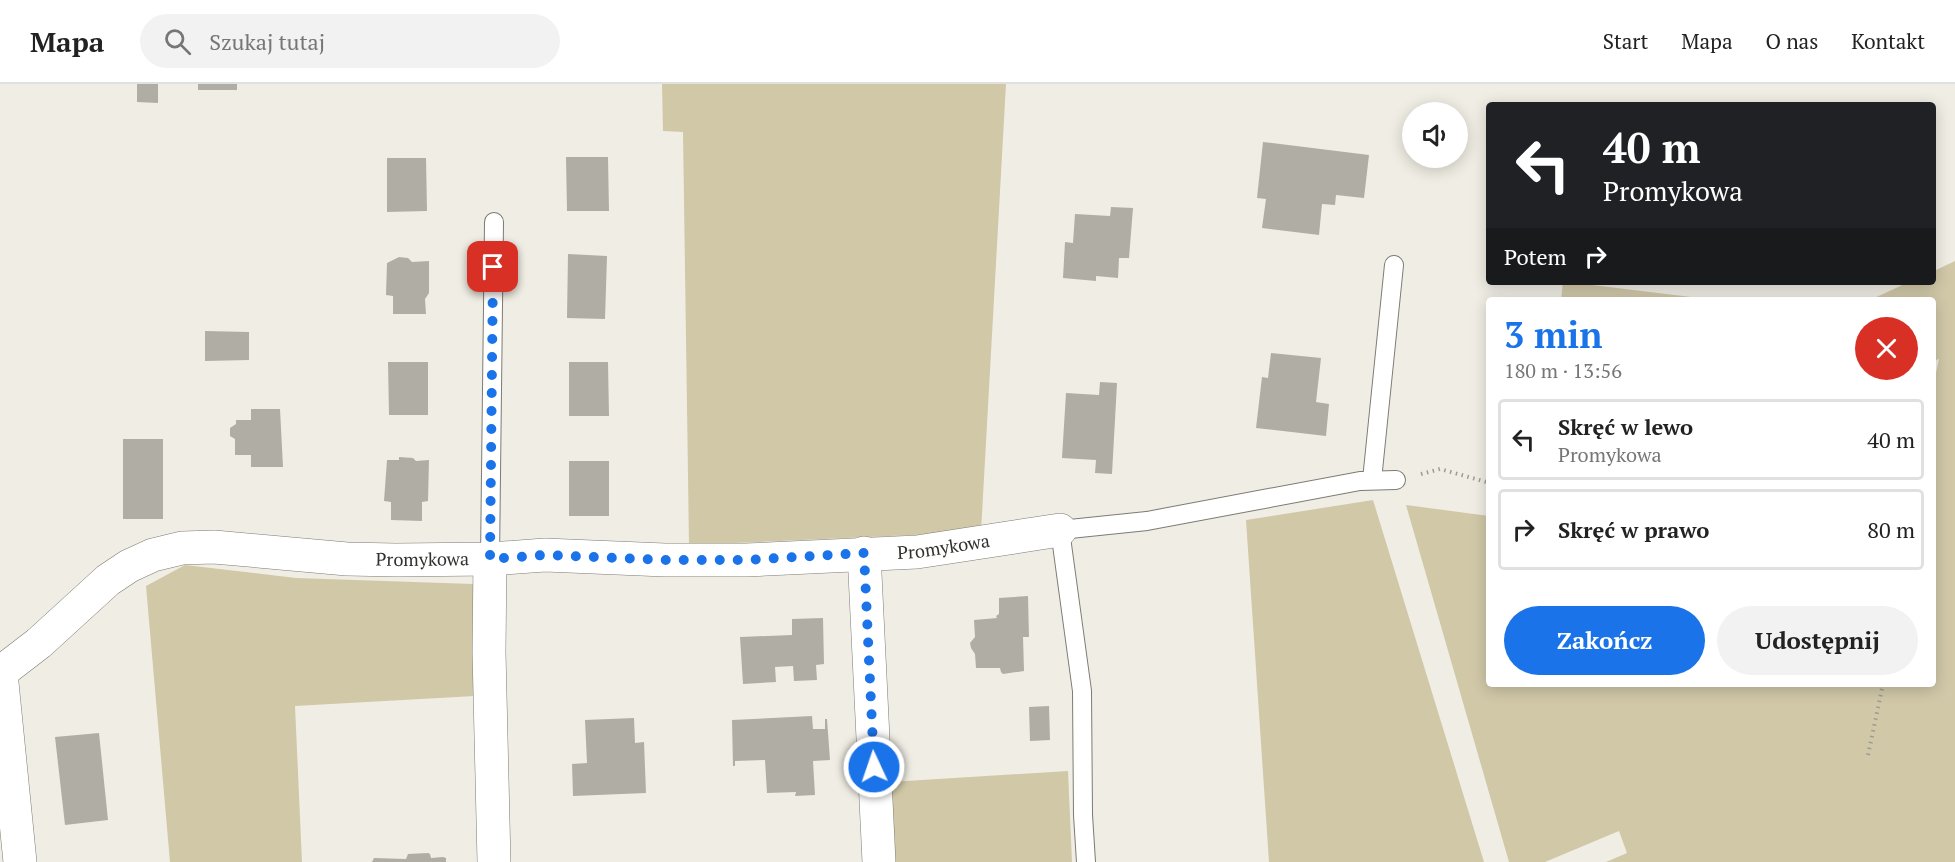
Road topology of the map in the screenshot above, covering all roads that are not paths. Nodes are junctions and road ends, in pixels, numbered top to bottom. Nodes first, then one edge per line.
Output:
1 (494, 222) dead end
2 (1394, 265) dead end
3 (1372, 480) junction
4 (1396, 480) road end
5 (1060, 530) junction
6 (864, 553) junction
7 (490, 559) junction
8 (0, 673) edge
9 (20, 862) edge
10 (494, 862) edge
11 (879, 862) edge
12 (1086, 862) edge

1 - 7 lane
2 - 3 lane
3 - 4 lane, Promykowa
3 - 5 lane, Promykowa
5 - 6 street, Promykowa
5 - 12 lane
6 - 7 street, Promykowa
6 - 11 street
7 - 8 street, Promykowa
7 - 10 street
8 - 9 street

